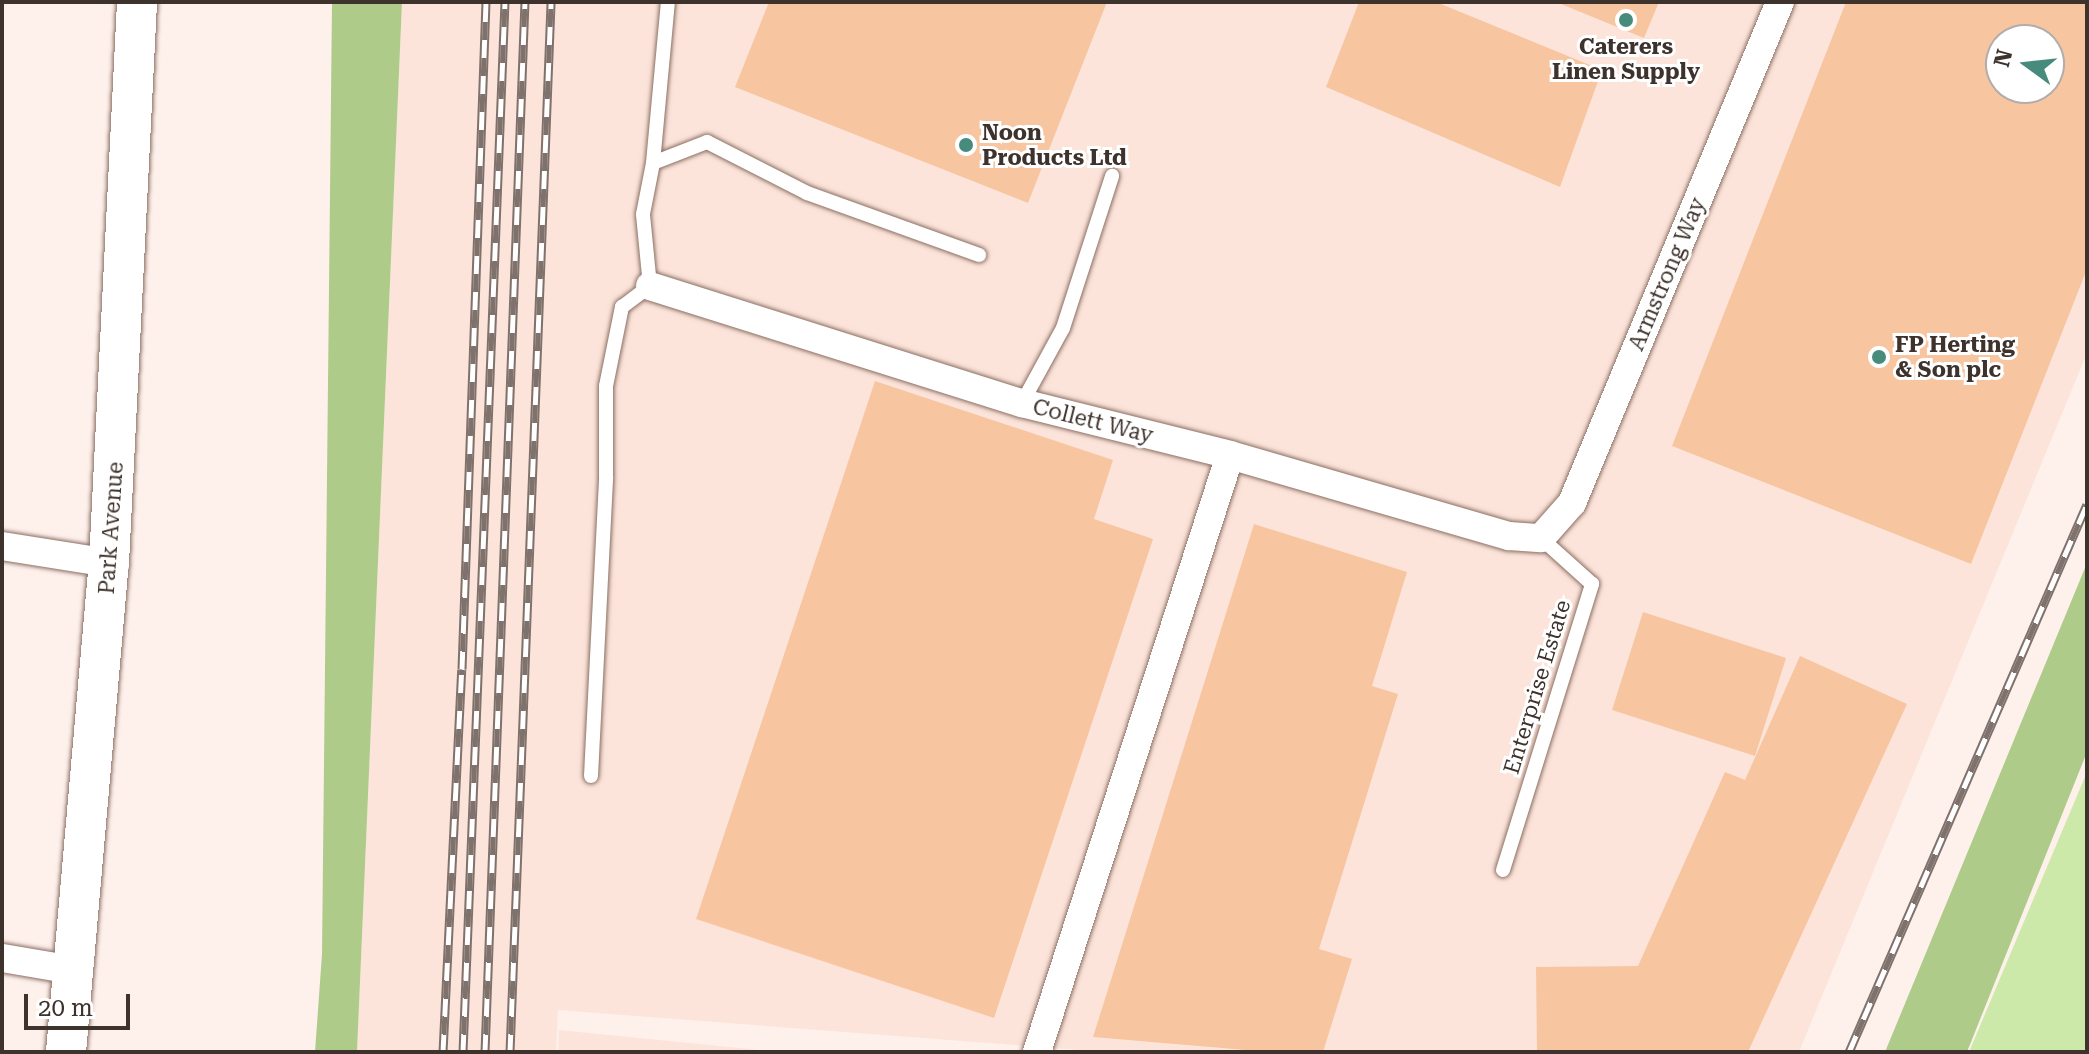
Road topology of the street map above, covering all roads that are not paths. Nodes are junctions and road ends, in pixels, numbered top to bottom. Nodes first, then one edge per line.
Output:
1 (137, 2) edge
2 (668, 2) edge
3 (1780, 2) edge
4 (653, 163) junction
5 (1112, 176) dead end
6 (979, 255) dead end
7 (650, 286) junction
8 (1022, 403) junction
9 (1230, 455) junction
10 (1541, 538) junction
11 (2, 546) edge
12 (109, 563) junction
13 (591, 776) dead end
14 (1503, 870) dead end
15 (2, 958) edge
16 (73, 970) junction
17 (66, 1052) edge
18 (1037, 1052) edge

1 - 12 street, Park Avenue
2 - 4 lane
3 - 10 street, Armstrong Way
4 - 6 lane
4 - 7 lane
5 - 8 lane
7 - 8 street, Collett Way
7 - 13 lane
8 - 9 street, Collett Way
9 - 10 street, Collett Way
9 - 18 street
10 - 14 lane, Enterprise Estate
11 - 12 street
12 - 16 street, Park Avenue
15 - 16 street
16 - 17 street, Park Avenue

